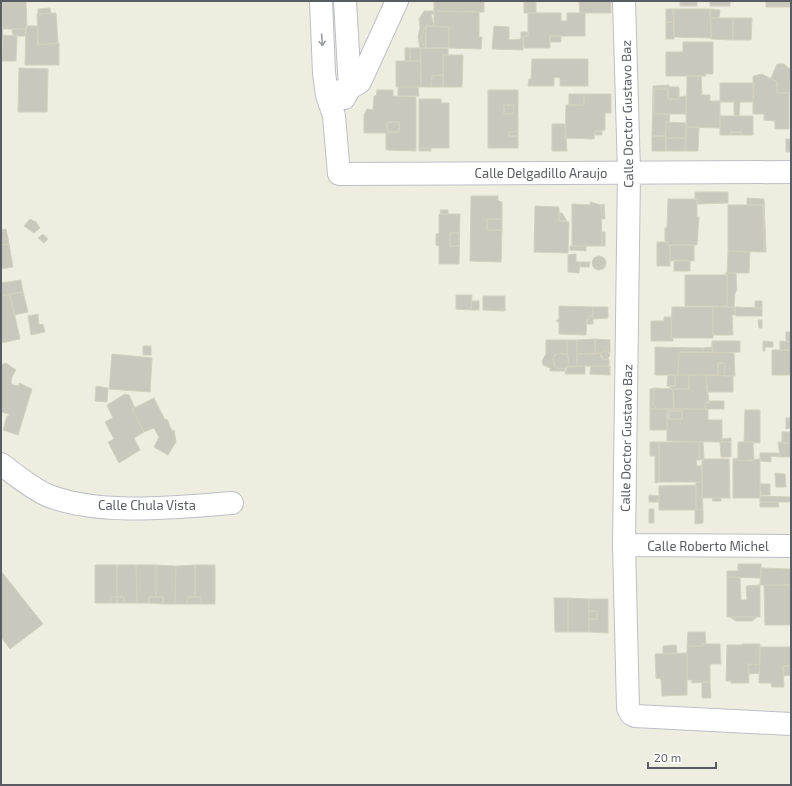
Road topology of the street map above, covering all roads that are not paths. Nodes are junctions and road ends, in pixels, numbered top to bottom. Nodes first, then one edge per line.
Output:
1 (397, 1) edge
2 (624, 1) edge
3 (321, 7) edge
4 (345, 7) edge
5 (350, 88) junction
6 (327, 96) junction
7 (334, 116) junction
8 (629, 172) junction
9 (791, 172) edge
10 (1, 464) edge
11 (232, 503) dead end
12 (624, 545) junction
13 (791, 546) edge
14 (791, 724) edge

1 - 5 street
2 - 8 street, Calle Doctor Gustavo Baz
3 - 4 street
3 -> 6 street
4 - 5 street
5 - 6 street
5 - 7 street
6 - 7 street
7 - 8 street, Calle Delgadillo Araujo
8 - 9 street, Calle Delgadillo Araujo
8 - 12 street, Calle Doctor Gustavo Baz
10 - 11 street, Calle Chula Vista
12 - 13 street, Calle Roberto Michel
12 - 14 street, Calle Doctor Gustavo Baz

